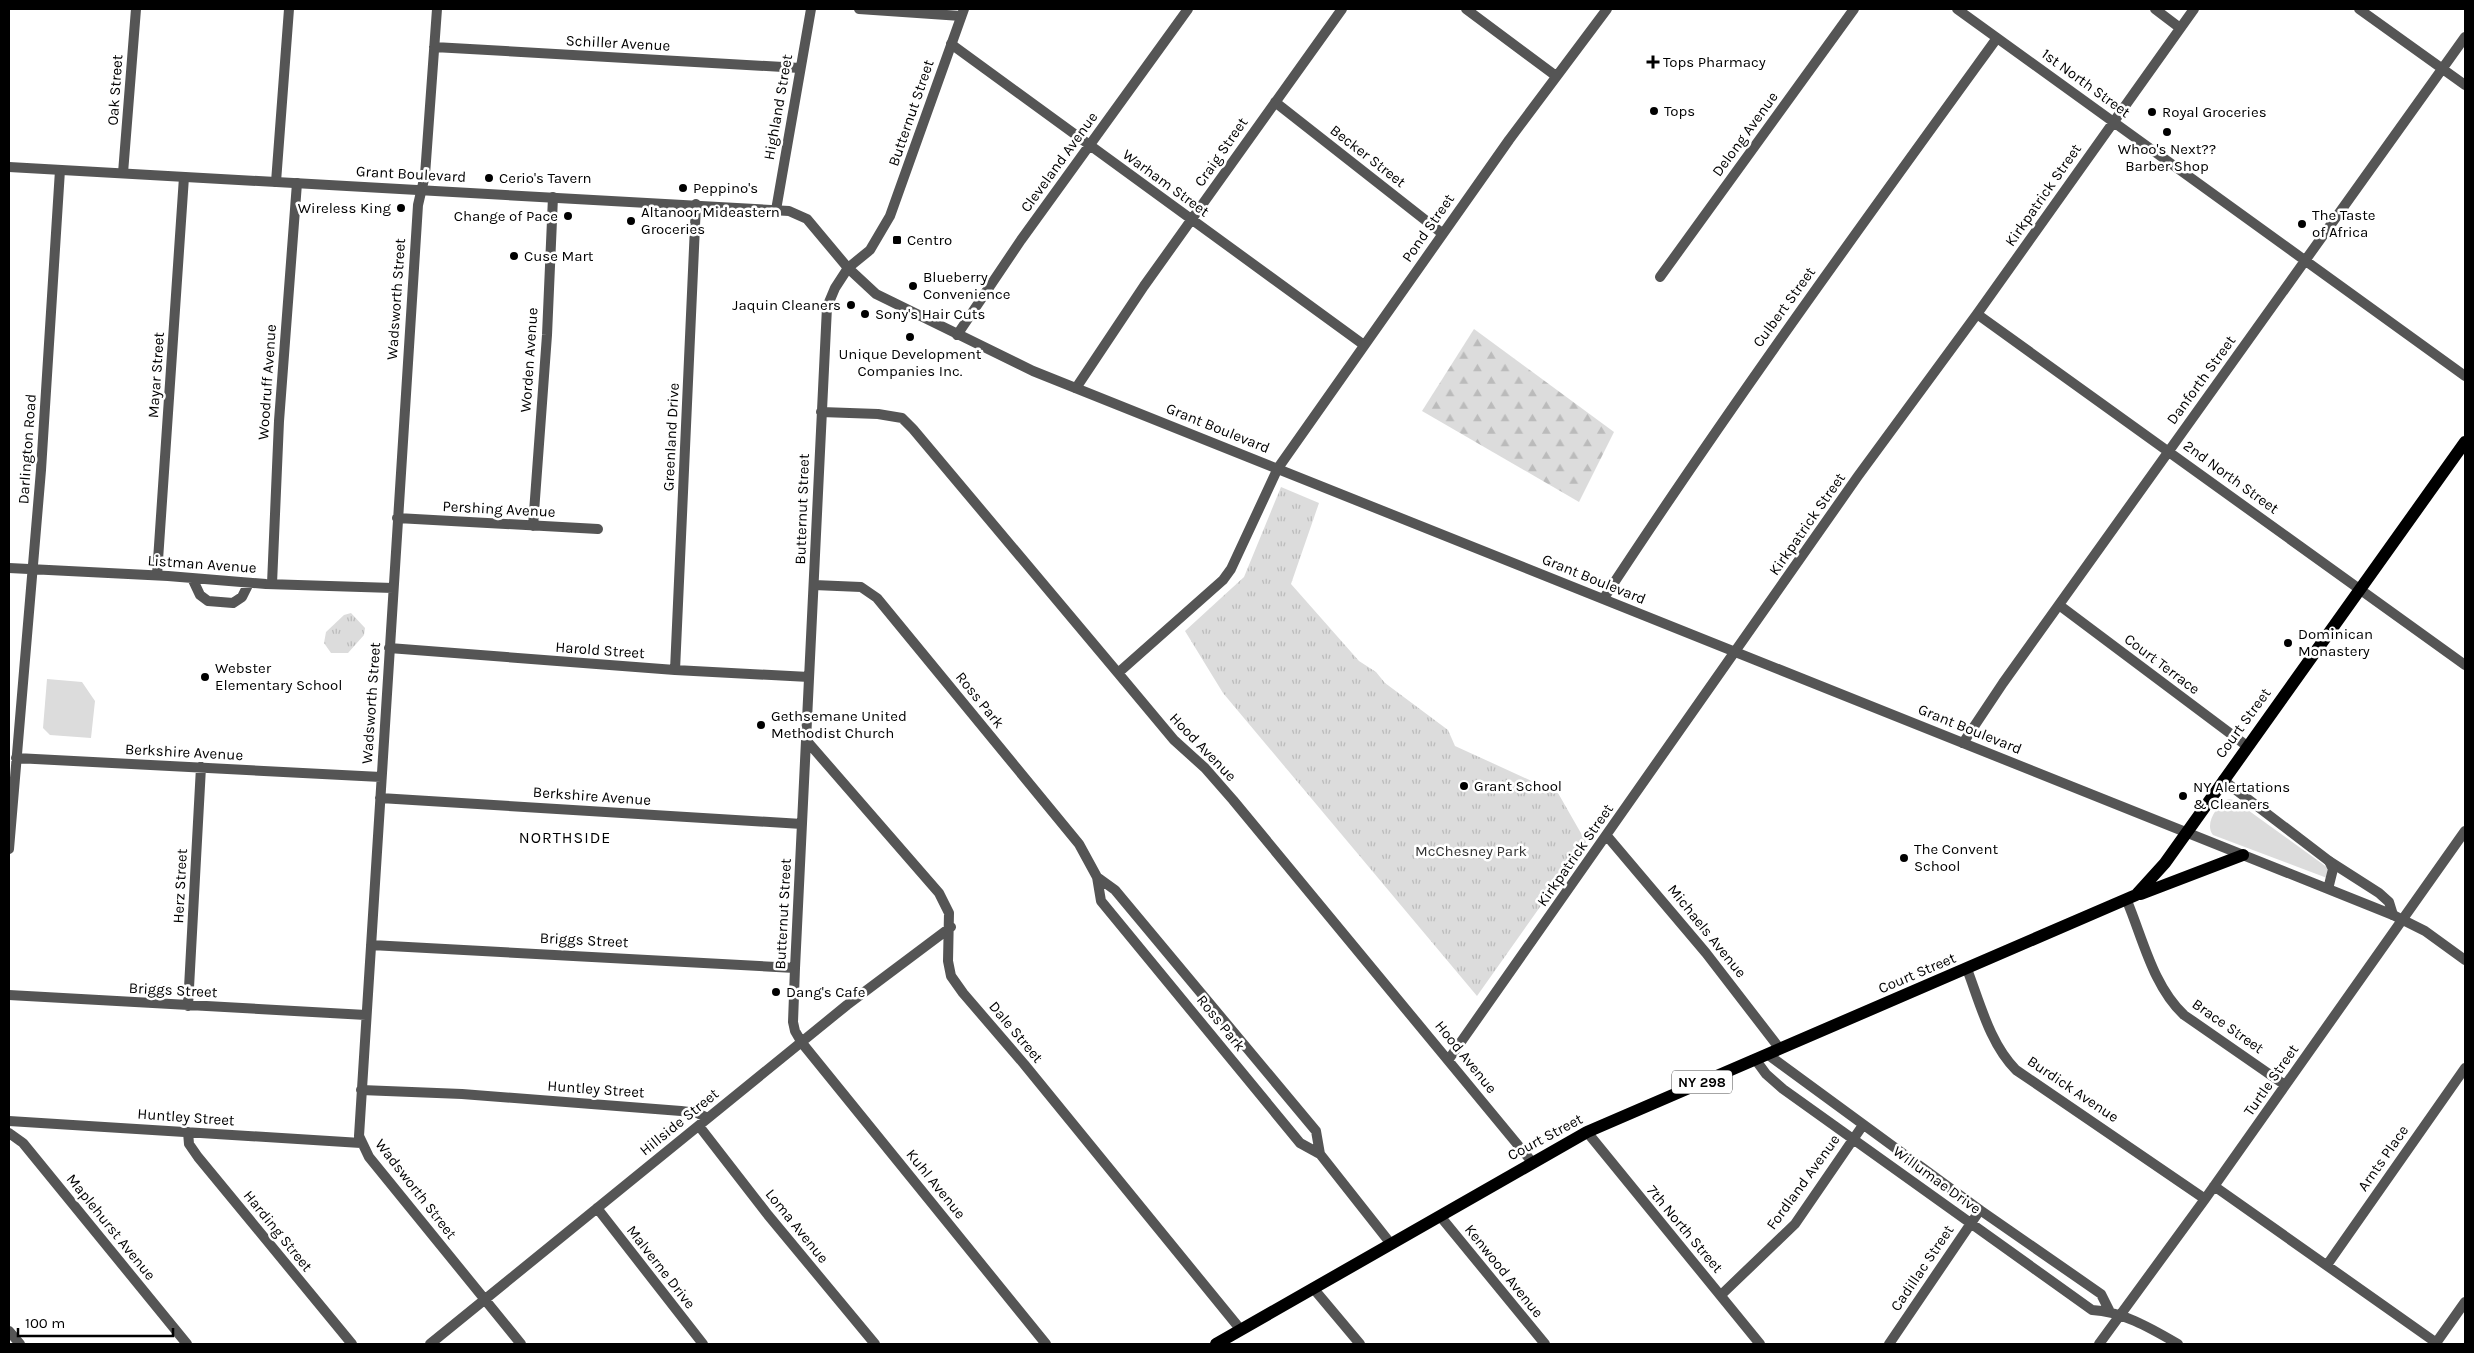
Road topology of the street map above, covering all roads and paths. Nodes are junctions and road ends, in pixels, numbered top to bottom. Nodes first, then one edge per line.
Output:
1 (136, 9) edge
2 (289, 9) edge
3 (437, 9) edge
4 (810, 9) edge
5 (859, 9) edge
6 (1188, 9) edge
7 (1342, 9) edge
8 (1466, 9) edge
9 (1606, 9) edge
10 (1854, 9) edge
11 (1957, 9) edge
12 (2155, 9) edge
13 (2194, 9) edge
14 (2359, 9) edge
15 (962, 12) edge
16 (2180, 28) junction
17 (2465, 37) edge
18 (1997, 38) junction
19 (951, 44) junction
20 (434, 47) junction
21 (800, 68) junction
22 (2443, 69) junction
23 (1556, 76) junction
24 (2465, 85) edge
25 (1275, 102) junction
26 (2114, 122) junction
27 (1090, 146) junction
28 (9, 167) edge
29 (60, 170) junction
30 (123, 173) junction
31 (184, 177) junction
32 (276, 182) junction
33 (297, 183) junction
34 (420, 190) junction
35 (554, 197) junction
36 (696, 204) junction
37 (776, 210) junction
38 (1191, 220) junction
39 (1443, 234) junction
40 (2304, 261) junction
41 (848, 268) junction
42 (1660, 277) dead end
43 (1978, 314) junction
44 (957, 335) junction
45 (1364, 345) junction
46 (2465, 376) edge
47 (1076, 388) junction
48 (821, 412) junction
49 (2465, 442) edge
50 (2169, 450) junction
51 (1278, 468) junction
52 (397, 518) junction
53 (533, 526) junction
54 (598, 529) dead end
55 (9, 568) edge
56 (33, 569) junction
57 (157, 575) junction
58 (192, 578) junction
59 (249, 582) junction
60 (272, 584) junction
61 (814, 585) junction
62 (393, 588) junction
63 (2360, 589) junction
64 (1604, 598) junction
65 (2059, 605) junction
66 (390, 648) junction
67 (1737, 652) junction
68 (2465, 665) edge
69 (675, 670) junction
70 (1118, 673) junction
71 (809, 677) junction
72 (806, 740) junction
73 (1963, 743) junction
74 (2247, 746) junction
75 (16, 758) junction
76 (201, 767) junction
77 (381, 777) junction
78 (2223, 780) junction
79 (380, 798) junction
80 (802, 824) junction
81 (2465, 831) edge
82 (2186, 832) junction
83 (1607, 836) junction
84 (9, 849) edge
85 (2243, 855) junction
86 (2329, 861) junction
87 (1097, 877) junction
88 (2328, 889) junction
89 (2132, 898) junction
90 (2398, 917) junction
91 (951, 928) junction
92 (371, 945) junction
93 (2465, 960) edge
94 (796, 968) junction
95 (1967, 969) junction
96 (9, 995) edge
97 (188, 1006) junction
98 (366, 1016) junction
99 (802, 1043) junction
100 (1780, 1049) junction
101 (1761, 1057) junction
102 (1449, 1059) junction
103 (2465, 1068) edge
104 (2286, 1085) junction
105 (361, 1090) junction
106 (708, 1118) junction
107 (9, 1121) edge
108 (1863, 1125) junction
109 (699, 1126) junction
110 (188, 1132) junction
111 (1587, 1132) junction
112 (9, 1133) edge
113 (1854, 1138) junction
114 (361, 1143) junction
115 (1320, 1154) junction
116 (1532, 1162) junction
117 (2214, 1186) junction
118 (2205, 1199) junction
119 (597, 1208) junction
120 (1980, 1210) junction
121 (1440, 1216) junction
122 (1971, 1223) junction
123 (1391, 1244) junction
124 (2327, 1265) junction
125 (1313, 1288) junction
126 (1721, 1295) junction
127 (485, 1300) junction
128 (2465, 1302) edge
129 (2109, 1310) junction
130 (2120, 1316) junction
131 (1240, 1330) junction
132 (9, 1331) edge
133 (2437, 1343) edge
134 (20, 1344) edge
135 (187, 1344) edge
136 (352, 1344) edge
137 (430, 1344) edge
138 (521, 1344) edge
139 (703, 1344) edge
140 (875, 1344) edge
141 (1046, 1344) edge
142 (1216, 1344) edge
143 (1360, 1344) edge
144 (1545, 1344) edge
145 (1760, 1344) edge
146 (1889, 1344) edge
147 (2099, 1344) edge
148 (2178, 1344) edge

1 - 30 street, Oak Street
2 - 32 street
3 - 20 street, Wadsworth Street
4 - 21 street, Highland Street
5 - 15 street
6 - 27 street, Cleveland Avenue
7 - 25 street, Craig Street
8 - 23 street
9 - 23 street, Pond Street
10 - 42 street, Delong Avenue
11 - 18 street, 1st North Street
12 - 16 street
13 - 16 street, Kirkpatrick Street
14 - 22 street
15 - 19 street, Butternut Street
16 - 26 street, Kirkpatrick Street
17 - 22 street, Danforth Street
18 - 26 street, 1st North Street
18 - 64 street, Culbert Street
19 - 27 street, Warham Street
19 - 41 street, Butternut Street
20 - 21 street, Schiller Avenue
20 - 34 street, Wadsworth Street
21 - 37 street, Highland Street
22 - 24 street
22 - 40 street, Danforth Street
23 - 39 street, Pond Street
25 - 38 street, Craig Street
25 - 39 street, Becker Street
26 - 40 street, 1st North Street
26 - 43 street, Kirkpatrick Street
27 - 38 street, Warham Street
27 - 44 street, Cleveland Avenue
28 - 29 street, Grant Boulevard
29 - 30 street, Grant Boulevard
29 - 56 street, Darlington Road
30 - 31 street, Grant Boulevard
31 - 32 street, Grant Boulevard
31 - 57 street, Mayar Street
32 - 33 street, Grant Boulevard
33 - 34 street, Grant Boulevard
33 - 60 street, Woodruff Avenue
34 - 35 street, Grant Boulevard
34 - 52 street, Wadsworth Street
35 - 36 street, Grant Boulevard
35 - 53 street, Worden Avenue
36 - 37 street, Grant Boulevard
36 - 69 street, Greenland Drive
37 - 41 street, Grant Boulevard
38 - 45 street, Warham Street
38 - 47 street, Craig Street
39 - 45 street, Pond Street
40 - 46 street, 1st North Street
40 - 50 street, Danforth Street
41 - 44 street, Grant Boulevard
41 - 48 street, Butternut Street
43 - 50 street, 2nd North Street
43 - 67 street, Kirkpatrick Street
44 - 47 street, Grant Boulevard
45 - 51 street, Pond Street
47 - 51 street, Grant Boulevard
48 - 61 street, Butternut Street
48 - 70 street, Hood Avenue
49 - 63 main road, Court Street / NY 298
50 - 63 street, 2nd North Street
50 - 65 street, Danforth Street
51 - 64 street, Grant Boulevard
51 - 70 street, Pond Street
52 - 53 street, Pershing Avenue
52 - 62 street, Wadsworth Street
53 - 54 street, Pershing Avenue
55 - 56 street, Listman Avenue
56 - 57 street, Listman Avenue
56 - 75 street, Darlington Road
57 - 58 street, Listman Avenue
58 - 59 street, Listman Avenue
58 - 59 street
59 - 60 street, Listman Avenue
60 - 62 street, Listman Avenue
61 - 71 street, Butternut Street
61 - 87 street, Ross Park
62 - 66 street, Wadsworth Street
63 - 68 street, 2nd North Street
63 - 74 main road, Court Street / NY 298
64 - 67 street, Grant Boulevard
65 - 73 street, Danforth Street
65 - 74 street, Court Terrace
66 - 69 street, Harold Street
66 - 77 street, Wadsworth Street
67 - 73 street, Grant Boulevard
67 - 83 street, Kirkpatrick Street
69 - 71 street, Harold Street
70 - 102 street, Hood Avenue
71 - 72 street, Butternut Street
72 - 80 street, Butternut Street
72 - 91 street, Dale Street
73 - 82 street, Grant Boulevard
74 - 78 main road, Court Street / NY 298
75 - 76 street, Berkshire Avenue
75 - 84 street, Darlington Road
76 - 77 street, Berkshire Avenue
76 - 97 street, Herz Street
77 - 79 street, Wadsworth Street
78 - 82 main road, Court Street / NY 298
78 - 86 street, Grant Boulevard
79 - 80 street, Berkshire Avenue
79 - 92 street, Wadsworth Street
80 - 94 street, Butternut Street
81 - 90 street, Turtle Street
82 - 85 street, Grant Boulevard
82 - 89 main road, Court Street / NY 298
83 - 100 street, Michaels Avenue
83 - 102 street, Kirkpatrick Street
85 - 88 street, Grant Boulevard
85 - 89 main road
86 - 88 street
86 - 90 street, Grant Boulevard
87 - 115 street, Ross Park
87 - 115 street, Ross Park
88 - 90 street, Grant Boulevard
89 - 95 main road, Court Street / NY 298
89 - 104 street, Brace Street
90 - 93 street, Grant Boulevard
90 - 104 street, Turtle Street
91 - 99 street, Hillside Street
91 - 131 street, Dale Street
92 - 94 street, Briggs Street
92 - 98 street, Wadsworth Street
94 - 99 street, Butternut Street
95 - 100 main road, Court Street / NY 298
95 - 118 street, Burdick Avenue
96 - 97 street, Briggs Street
97 - 98 street, Briggs Street
98 - 105 street, Wadsworth Street
99 - 106 street, Hillside Street
99 - 141 street, Kuhl Avenue
100 - 101 main road, Court Street / NY 298
101 - 108 street, Willumae Drive
101 - 111 main road, Court Street / NY 298
101 - 113 street, Willumae Drive
102 - 116 street, Hood Avenue
103 - 124 street, Arnts Place
104 - 117 street, Turtle Street
105 - 106 street, Huntley Street
105 - 114 street, Wadsworth Street
106 - 109 street, Hillside Street
107 - 110 street, Huntley Street
108 - 113 street, Fordland Avenue
108 - 120 street, Willumae Drive
109 - 119 street, Hillside Street
109 - 140 street, Loma Avenue
110 - 114 street, Huntley Street
110 - 136 street, Harding Street
111 - 116 main road, Court Street / NY 298
111 - 126 street, 7th North Street
112 - 135 street, Maplehurst Avenue
113 - 122 street, Willumae Drive
113 - 126 street, Fordland Avenue
114 - 127 street, Wadsworth Street
115 - 123 street, Ross Park
116 - 121 main road, Court Street / NY 298
117 - 118 street, Turtle Street
117 - 124 street
118 - 130 street, Turtle Street
119 - 127 street, Hillside Street
119 - 139 street, Malverne Drive
120 - 122 street, Cadillac Street
120 - 129 street, Willumae Drive
121 - 123 main road, Court Street / NY 298
121 - 144 street, Kenwood Avenue
122 - 129 street, Willumae Drive
122 - 146 street, Cadillac Street
123 - 125 main road, Court Street / NY 298
124 - 133 street
125 - 131 main road, Court Street / NY 298
125 - 143 street
126 - 145 street, 7th North Street
127 - 137 street, Hillside Street
127 - 138 street, Wadsworth Street
128 - 133 street
129 - 130 street, Willumae Drive
130 - 147 street, Turtle Street
130 - 148 street, Willumae Drive
131 - 142 main road, Court Street / NY 298
132 - 134 street

